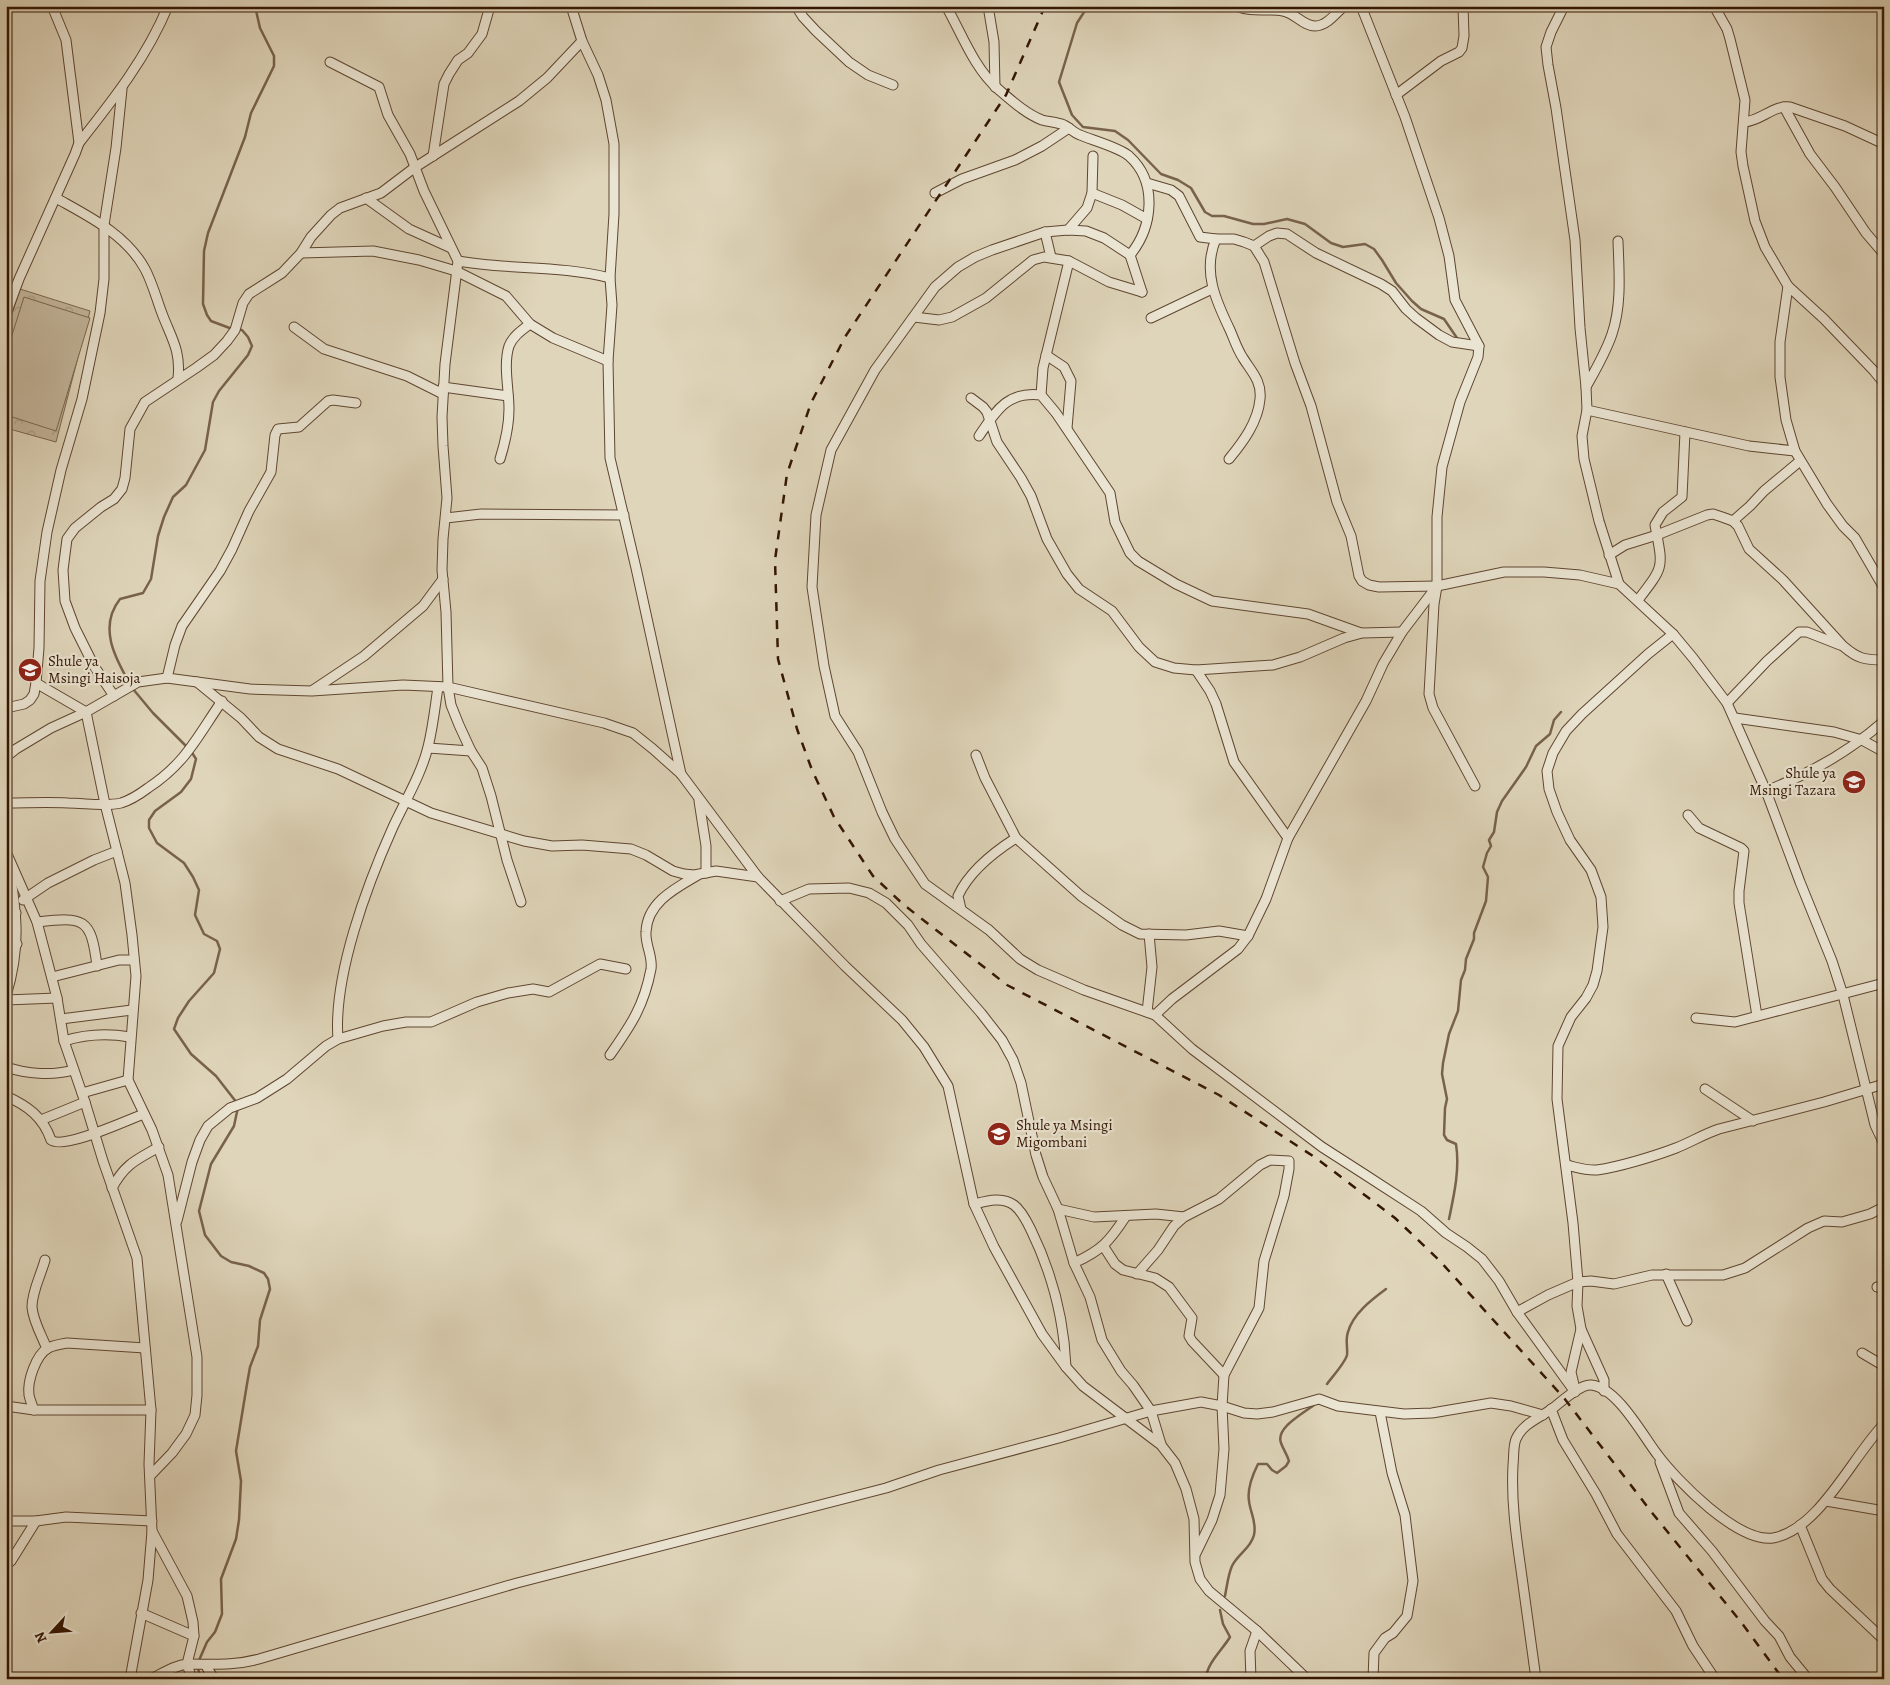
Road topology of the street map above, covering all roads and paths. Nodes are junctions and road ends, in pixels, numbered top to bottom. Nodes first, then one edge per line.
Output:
1 (52, 6) edge
2 (168, 6) edge
3 (490, 6) edge
4 (571, 6) edge
5 (796, 6) edge
6 (946, 6) edge
7 (988, 6) edge
8 (1236, 6) edge
9 (1344, 6) edge
10 (1361, 6) edge
11 (1463, 6) edge
12 (1564, 6) edge
13 (1714, 6) edge
14 (582, 41) junction
15 (330, 62) dead end
16 (893, 85) dead end
17 (996, 87) junction
18 (122, 89) junction
19 (1396, 94) junction
20 (1784, 107) junction
21 (1744, 122) junction
22 (1069, 128) junction
23 (79, 143) junction
24 (1884, 144) edge
25 (433, 156) junction
26 (1093, 156) dead end
27 (414, 168) junction
28 (1147, 183) junction
29 (935, 193) dead end
30 (1092, 193) junction
31 (56, 198) junction
32 (366, 198) junction
33 (1147, 219) junction
34 (104, 225) junction
35 (1068, 230) junction
36 (1045, 232) junction
37 (1216, 239) junction
38 (1618, 241) dead end
39 (1254, 246) junction
40 (451, 248) junction
41 (301, 253) junction
42 (1884, 254) edge
43 (1130, 255) junction
44 (1051, 257) junction
45 (458, 261) junction
46 (1069, 261) junction
47 (456, 271) junction
48 (610, 278) junction
49 (1788, 286) junction
50 (1212, 289) junction
51 (6, 314) edge
52 (914, 317) junction
53 (1151, 318) dead end
54 (530, 324) junction
55 (294, 327) dead end
56 (1479, 346) junction
57 (1046, 356) junction
58 (608, 360) junction
59 (178, 378) junction
60 (1884, 384) edge
61 (1586, 387) junction
62 (443, 390) junction
63 (1040, 395) junction
64 (508, 396) junction
65 (971, 398) dead end
66 (356, 403) dead end
67 (1586, 410) junction
68 (990, 420) junction
69 (1067, 428) junction
70 (1685, 432) junction
71 (979, 436) dead end
72 (1795, 451) junction
73 (500, 459) dead end
74 (1229, 459) dead end
75 (1800, 461) junction
76 (624, 515) junction
77 (446, 518) junction
78 (1733, 521) junction
79 (1657, 535) junction
80 (1609, 555) junction
81 (443, 579) junction
82 (1620, 584) junction
83 (1437, 586) junction
84 (1884, 588) edge
85 (1638, 600) junction
86 (1402, 632) junction
87 (1362, 633) junction
88 (1673, 634) junction
89 (1843, 646) junction
90 (1884, 660) edge
91 (1196, 670) junction
92 (167, 678) junction
93 (197, 682) junction
94 (36, 683) junction
95 (443, 687) junction
96 (312, 691) junction
97 (114, 696) junction
98 (222, 701) junction
99 (1727, 703) junction
100 (6, 708) edge
101 (86, 712) junction
102 (1735, 718) junction
103 (1884, 721) edge
104 (1862, 740) junction
105 (428, 748) junction
106 (471, 751) junction
107 (1884, 752) edge
108 (976, 754) dead end
109 (6, 757) edge
110 (681, 774) junction
111 (1475, 786) dead end
112 (1766, 791) junction
113 (699, 799) junction
114 (406, 802) junction
115 (6, 803) edge
116 (105, 804) junction
117 (1688, 815) dead end
118 (502, 835) junction
119 (1016, 838) junction
120 (1288, 838) junction
121 (117, 851) junction
122 (6, 853) edge
123 (703, 873) junction
124 (758, 877) junction
125 (27, 898) junction
126 (780, 901) junction
127 (521, 902) dead end
128 (16, 909) junction
129 (961, 909) junction
130 (6, 910) edge
131 (37, 922) junction
132 (1149, 934) junction
133 (1248, 936) junction
134 (17, 944) junction
135 (6, 948) edge
136 (134, 960) junction
137 (98, 966) junction
138 (626, 970) dead end
139 (52, 977) junction
140 (1884, 983) edge
141 (1843, 994) junction
142 (6, 998) edge
143 (57, 998) junction
144 (132, 1010) junction
145 (1151, 1014) junction
146 (1758, 1016) junction
147 (1696, 1018) dead end
148 (61, 1019) junction
149 (130, 1037) junction
150 (338, 1039) junction
151 (64, 1041) junction
152 (610, 1055) dead end
153 (6, 1067) edge
154 (73, 1070) junction
155 (128, 1080) junction
156 (1884, 1084) edge
157 (1867, 1088) junction
158 (1705, 1090) dead end
159 (6, 1096) edge
160 (84, 1098) junction
161 (144, 1114) junction
162 (41, 1120) junction
163 (1753, 1121) junction
164 (94, 1134) junction
165 (1884, 1144) edge
166 (159, 1147) junction
167 (1566, 1165) junction
168 (112, 1188) junction
169 (974, 1204) junction
170 (1884, 1207) edge
171 (1058, 1209) junction
172 (1126, 1216) junction
173 (1184, 1217) junction
174 (176, 1226) junction
175 (1104, 1247) junction
176 (45, 1260) dead end
177 (1074, 1264) junction
178 (1137, 1274) junction
179 (1666, 1274) junction
180 (1578, 1282) junction
181 (1517, 1312) junction
182 (1687, 1321) dead end
183 (1581, 1329) junction
184 (145, 1348) junction
185 (47, 1349) junction
186 (1862, 1353) dead end
187 (1884, 1366) edge
188 (1066, 1367) junction
189 (1224, 1376) junction
190 (1604, 1391) junction
191 (1575, 1392) junction
192 (6, 1406) edge
193 (1222, 1406) junction
194 (34, 1410) junction
195 (151, 1410) junction
196 (1151, 1411) junction
197 (1380, 1412) junction
198 (1547, 1412) junction
199 (1126, 1419) junction
200 (1884, 1424) edge
201 (1162, 1445) junction
202 (1657, 1455) junction
203 (150, 1476) junction
204 (1826, 1501) junction
205 (1884, 1511) edge
206 (6, 1521) edge
207 (36, 1521) junction
208 (1800, 1525) junction
209 (152, 1526) junction
210 (1194, 1556) junction
211 (6, 1565) edge
212 (141, 1613) junction
213 (1257, 1631) junction
214 (194, 1636) junction
215 (1884, 1640) edge
216 (187, 1664) junction
217 (206, 1666) junction
218 (130, 1679) edge
219 (151, 1679) edge
220 (192, 1679) edge
221 (214, 1679) edge
222 (1251, 1679) edge
223 (1307, 1679) edge
224 (1373, 1679) edge
225 (1536, 1679) edge
226 (1715, 1679) edge
227 (1808, 1679) edge

1 - 23 street
2 - 18 street
3 - 25 street
4 - 14 street
5 - 16 street
6 - 17 street
7 - 17 street
8 - 9 street
10 - 19 street
11 - 19 street
12 - 61 street
13 - 21 street
14 - 25 street
14 - 48 street
15 - 27 street
17 - 22 street
18 - 23 street
18 - 34 street
19 - 56 street
20 - 21 street
20 - 24 street
20 - 42 street
21 - 49 street
22 - 28 street
22 - 29 street
23 - 31 street
25 - 27 street
26 - 30 street
27 - 32 street
27 - 40 street
28 - 33 street
28 - 37 street
30 - 33 street
30 - 35 street
31 - 34 street
31 - 51 street
32 - 40 street
32 - 41 street
33 - 43 street
34 - 59 street
34 - 94 street
35 - 36 street
35 - 43 street
36 - 44 street
36 - 52 street
37 - 39 street
37 - 50 street
38 - 61 street
39 - 56 street
39 - 83 street
40 - 45 street
41 - 47 street
41 - 59 street
43 - 46 street
44 - 46 street
44 - 52 street
45 - 47 street
45 - 48 street
46 - 57 street
47 - 54 street
47 - 62 street
48 - 58 street
49 - 60 street
49 - 72 street
50 - 53 street
50 - 74 street
52 - 129 street
54 - 58 street
54 - 64 street
55 - 62 street
56 - 83 street
57 - 63 street
57 - 69 street
58 - 76 street
59 - 97 street
61 - 67 street
62 - 64 street
62 - 77 street
63 - 68 street
63 - 69 street
64 - 73 street
65 - 68 street
66 - 92 street
67 - 70 street
67 - 80 street
68 - 71 street
68 - 91 street
69 - 87 street
70 - 72 street
70 - 79 street
72 - 75 street
75 - 78 street
75 - 84 street
76 - 77 street
76 - 110 street
77 - 81 street
78 - 79 street
78 - 89 street
79 - 80 street
79 - 85 street
80 - 82 street
81 - 95 street
81 - 96 street
82 - 83 street
82 - 85 street
83 - 86 street
83 - 111 street
85 - 88 street
86 - 87 street
86 - 120 street
87 - 91 street
88 - 99 street
88 - 167 street
89 - 90 street
89 - 99 street
91 - 120 street
92 - 93 street
92 - 97 street
93 - 96 street
93 - 98 street
94 - 100 street
94 - 101 street
95 - 96 street
95 - 105 street
95 - 106 street
95 - 110 street
97 - 101 street
98 - 114 street
98 - 116 street
99 - 102 street
101 - 109 street
101 - 116 street
102 - 104 street
102 - 112 street
103 - 104 street
104 - 107 street
104 - 112 street
105 - 106 street
105 - 114 street
106 - 118 street
108 - 119 street
110 - 113 street
112 - 141 street
113 - 123 street
113 - 124 street
114 - 118 street
114 - 150 street
115 - 116 street
116 - 121 street
117 - 146 street
118 - 123 street
118 - 127 street
119 - 129 street
119 - 132 street
120 - 133 street
121 - 125 street
121 - 136 street
122 - 125 street
122 - 128 street
123 - 124 street
123 - 152 street
124 - 126 street
125 - 128 street
125 - 131 street
126 - 169 street
126 - 171 street
128 - 130 street
128 - 134 street
129 - 145 street
131 - 137 street
131 - 139 street
132 - 133 street
132 - 145 street
133 - 145 street
134 - 135 street
134 - 142 street
136 - 137 street
136 - 144 street
137 - 139 street
138 - 150 street
139 - 143 street
140 - 141 street
141 - 146 street
141 - 157 street
142 - 143 street
143 - 148 street
144 - 148 street
144 - 149 street
145 - 181 street
146 - 147 street
148 - 151 street
149 - 151 street
149 - 155 street
150 - 174 street
151 - 154 street
153 - 154 street
154 - 160 street
155 - 160 street
155 - 161 street
156 - 157 street
157 - 163 street
157 - 165 street
158 - 163 street
159 - 162 street
160 - 162 street
160 - 164 street
161 - 164 street
161 - 166 street
162 - 164 street
163 - 167 street
164 - 168 street
166 - 168 street
166 - 174 street
167 - 180 street
168 - 184 street
169 - 188 street
169 - 188 street
170 - 179 street
171 - 172 street
171 - 177 street
172 - 173 street
172 - 175 street
173 - 178 street
173 - 189 street
174 - 203 street
175 - 177 street
175 - 178 street
176 - 185 street
177 - 196 street
178 - 189 street
179 - 180 street
179 - 182 street
180 - 181 street
180 - 183 street
181 - 191 street
183 - 190 street
183 - 191 street
184 - 185 street
184 - 195 street
185 - 194 street
186 - 187 street
188 - 199 street
189 - 193 street
190 - 191 street
190 - 202 street
191 - 198 street
192 - 194 street
193 - 196 street
193 - 197 street
193 - 210 street
194 - 195 street
195 - 203 street
196 - 199 street
196 - 201 street
197 - 198 street
197 - 224 street
198 - 225 street
198 - 226 street
199 - 201 street
199 - 217 street
200 - 204 street
201 - 210 street
202 - 208 street
202 - 227 street
203 - 209 street
204 - 205 street
204 - 208 street
206 - 207 street
207 - 209 street
207 - 211 street
208 - 215 street
209 - 212 street
209 - 214 street
210 - 213 street
212 - 214 street
212 - 218 street
213 - 222 street
213 - 223 street
214 - 216 street
216 - 217 street
216 - 219 street
216 - 220 street
217 - 221 street

